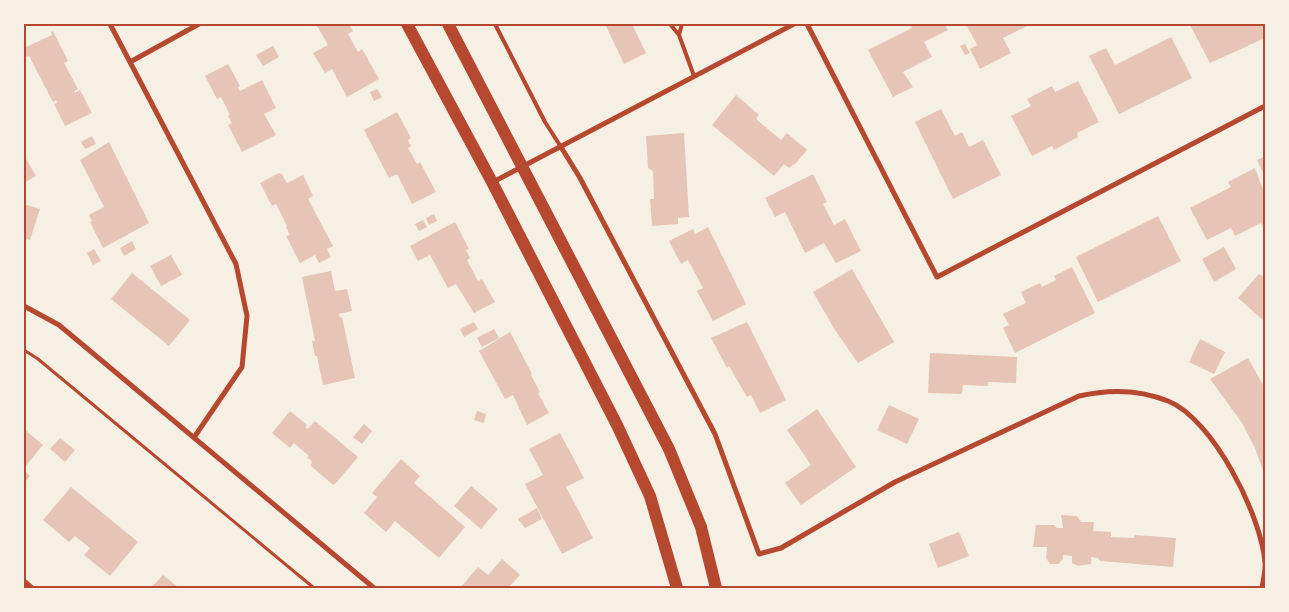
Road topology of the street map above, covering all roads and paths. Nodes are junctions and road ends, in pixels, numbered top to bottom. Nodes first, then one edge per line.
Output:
1 (110, 24) edge
2 (199, 24) edge
3 (406, 24) edge
4 (448, 24) edge
5 (495, 24) edge
6 (670, 24) edge
7 (682, 24) edge
8 (794, 24) edge
9 (807, 24) edge
10 (679, 35) junction
11 (130, 62) junction
12 (694, 76) junction
13 (1265, 106) edge
14 (561, 147) junction
15 (524, 166) junction
16 (492, 182) junction
17 (24, 306) edge
18 (24, 350) edge
19 (195, 436) junction
20 (24, 581) edge
21 (32, 588) edge
22 (314, 588) edge
23 (374, 588) edge
24 (677, 588) edge
25 (716, 588) edge
26 (1262, 588) edge

1 - 11 street
2 - 11 street
3 - 16 main road
4 - 15 main road
5 - 14 lane
6 - 10 lane
7 - 10 lane
8 - 12 street
9 - 13 street
10 - 12 lane
11 - 19 street
12 - 14 street
14 - 15 street
14 - 26 street
15 - 16 street
15 - 25 main road
16 - 24 main road
17 - 19 street
18 - 22 path
19 - 23 street
20 - 21 street

